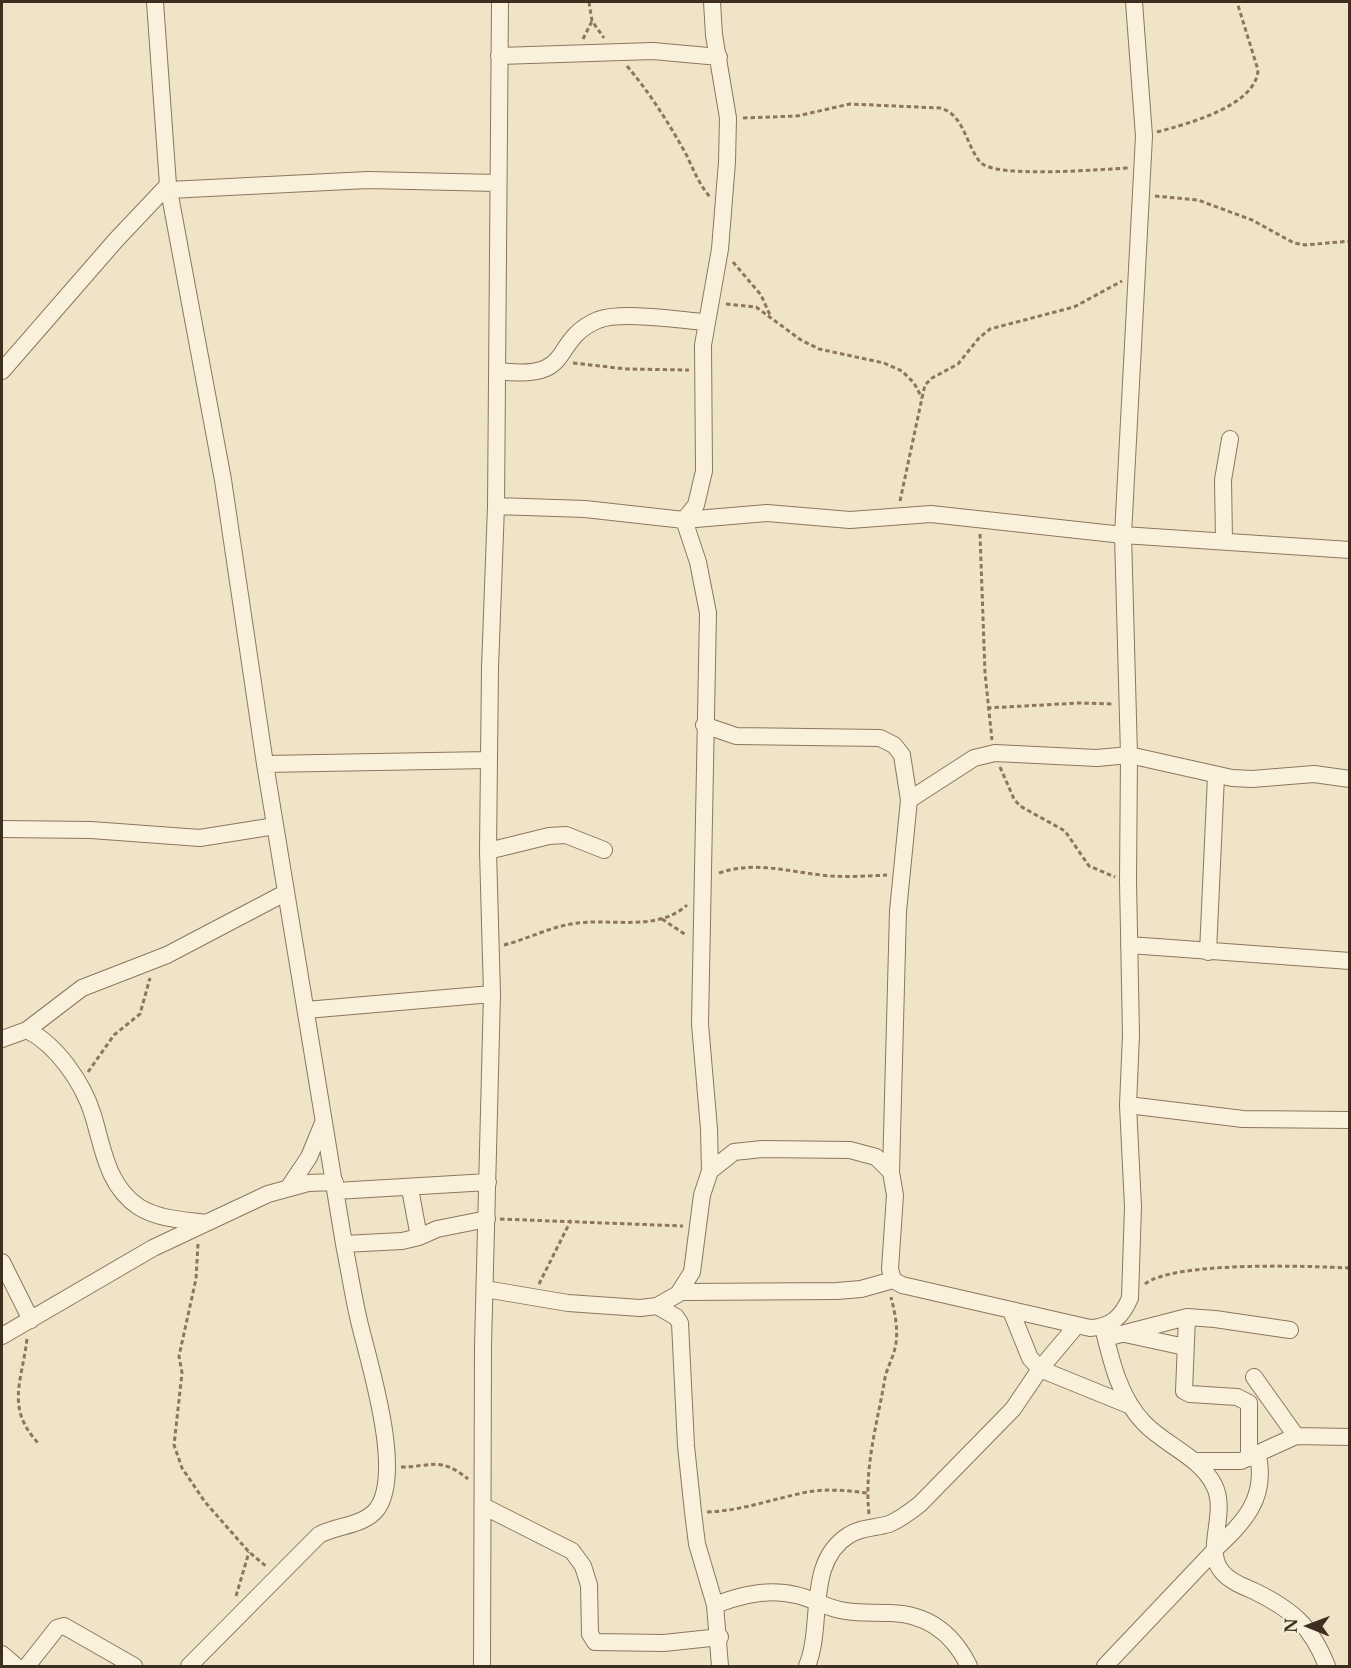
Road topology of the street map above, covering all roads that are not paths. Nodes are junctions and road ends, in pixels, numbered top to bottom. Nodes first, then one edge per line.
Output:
1 (155, 2) edge
2 (500, 2) edge
3 (712, 2) edge
4 (1134, 2) edge
5 (499, 56) junction
6 (719, 57) junction
7 (497, 183) junction
8 (168, 187) junction
9 (705, 322) junction
10 (2, 371) edge
11 (498, 371) junction
12 (1230, 439) dead end
13 (496, 506) junction
14 (684, 520) junction
15 (1123, 535) junction
16 (1224, 540) junction
17 (1350, 550) edge
18 (704, 725) junction
19 (1130, 755) junction
20 (489, 760) junction
21 (265, 764) junction
22 (1216, 776) junction
23 (1350, 779) edge
24 (909, 800) junction
25 (275, 825) junction
26 (2, 829) edge
27 (604, 850) dead end
28 (488, 851) junction
29 (285, 893) junction
30 (1129, 945) junction
31 (1208, 952) junction
32 (1350, 961) edge
33 (492, 994) junction
34 (306, 1010) junction
35 (27, 1030) junction
36 (2, 1039) edge
37 (1128, 1105) junction
38 (324, 1119) junction
39 (1350, 1120) edge
40 (709, 1129) junction
41 (734, 1152) junction
42 (710, 1171) junction
43 (891, 1172) junction
44 (488, 1182) junction
45 (289, 1187) junction
46 (335, 1187) junction
47 (410, 1189) junction
48 (487, 1219) junction
49 (202, 1226) junction
50 (419, 1237) junction
51 (344, 1244) junction
52 (2, 1262) edge
53 (890, 1281) junction
54 (685, 1289) junction
55 (485, 1290) junction
56 (657, 1306) junction
57 (1011, 1311) junction
58 (1187, 1317) junction
59 (28, 1322) junction
60 (680, 1323) junction
61 (1077, 1325) junction
62 (1290, 1330) dead end
63 (1105, 1333) junction
64 (1125, 1333) junction
65 (2, 1336) edge
66 (1185, 1347) junction
67 (1040, 1369) junction
68 (1254, 1377) dead end
69 (1131, 1406) junction
70 (1296, 1436) junction
71 (1350, 1437) edge
72 (1253, 1457) junction
73 (1195, 1461) junction
74 (483, 1499) junction
75 (1214, 1550) junction
76 (818, 1603) junction
77 (715, 1605) junction
78 (720, 1637) junction
79 (2, 1654) edge
80 (16, 1666) edge
81 (27, 1666) edge
82 (134, 1666) edge
83 (189, 1666) edge
84 (482, 1666) edge
85 (720, 1666) edge
86 (807, 1666) edge
87 (969, 1666) edge
88 (1105, 1666) edge
89 (1327, 1666) edge

1 - 8 street
2 - 5 street
3 - 6 street
4 - 15 street
5 - 6 street
5 - 7 street
6 - 9 street
7 - 8 street
7 - 11 street
8 - 10 street
8 - 21 street
9 - 11 street
9 - 14 street
11 - 13 street
12 - 16 street
13 - 14 street
13 - 20 street
14 - 15 street
14 - 18 street
15 - 16 street
15 - 19 street
16 - 17 street
18 - 24 street
18 - 40 street
19 - 22 street
19 - 24 street
19 - 30 street
20 - 21 street
20 - 28 street
21 - 25 street
22 - 23 street
22 - 31 street
24 - 43 street
25 - 26 street
25 - 29 street
27 - 28 street
28 - 33 street
29 - 34 street
29 - 35 street
30 - 31 street
30 - 37 street
31 - 32 street
33 - 34 street
33 - 44 street
34 - 38 street
35 - 36 street
35 - 49 street
37 - 39 street
37 - 63 street
38 - 45 street
38 - 46 street
40 - 41 street
40 - 42 street
41 - 42 street
41 - 43 street
42 - 54 street
43 - 53 street
44 - 47 street
44 - 48 street
45 - 46 street
45 - 49 street
46 - 47 street
46 - 51 street
47 - 50 street
48 - 50 street
48 - 55 street
49 - 59 street
50 - 51 street
51 - 83 street
52 - 59 street
53 - 54 street
53 - 57 street
54 - 56 street
54 - 60 street
55 - 56 street
55 - 74 street
56 - 60 street
57 - 61 street
57 - 67 street
58 - 62 street
58 - 64 street
58 - 66 street
59 - 65 street
60 - 77 street
61 - 63 street
61 - 67 street
63 - 64 street
63 - 69 street
64 - 66 street
66 - 72 street
67 - 69 street
67 - 76 street
68 - 70 street
69 - 73 street
70 - 71 street
70 - 72 street
72 - 73 street
72 - 75 street
73 - 75 street
74 - 78 street
74 - 84 street
75 - 88 street
75 - 89 street
76 - 77 street
76 - 86 street
76 - 87 street
77 - 78 street
78 - 85 street
79 - 80 street
81 - 82 street

